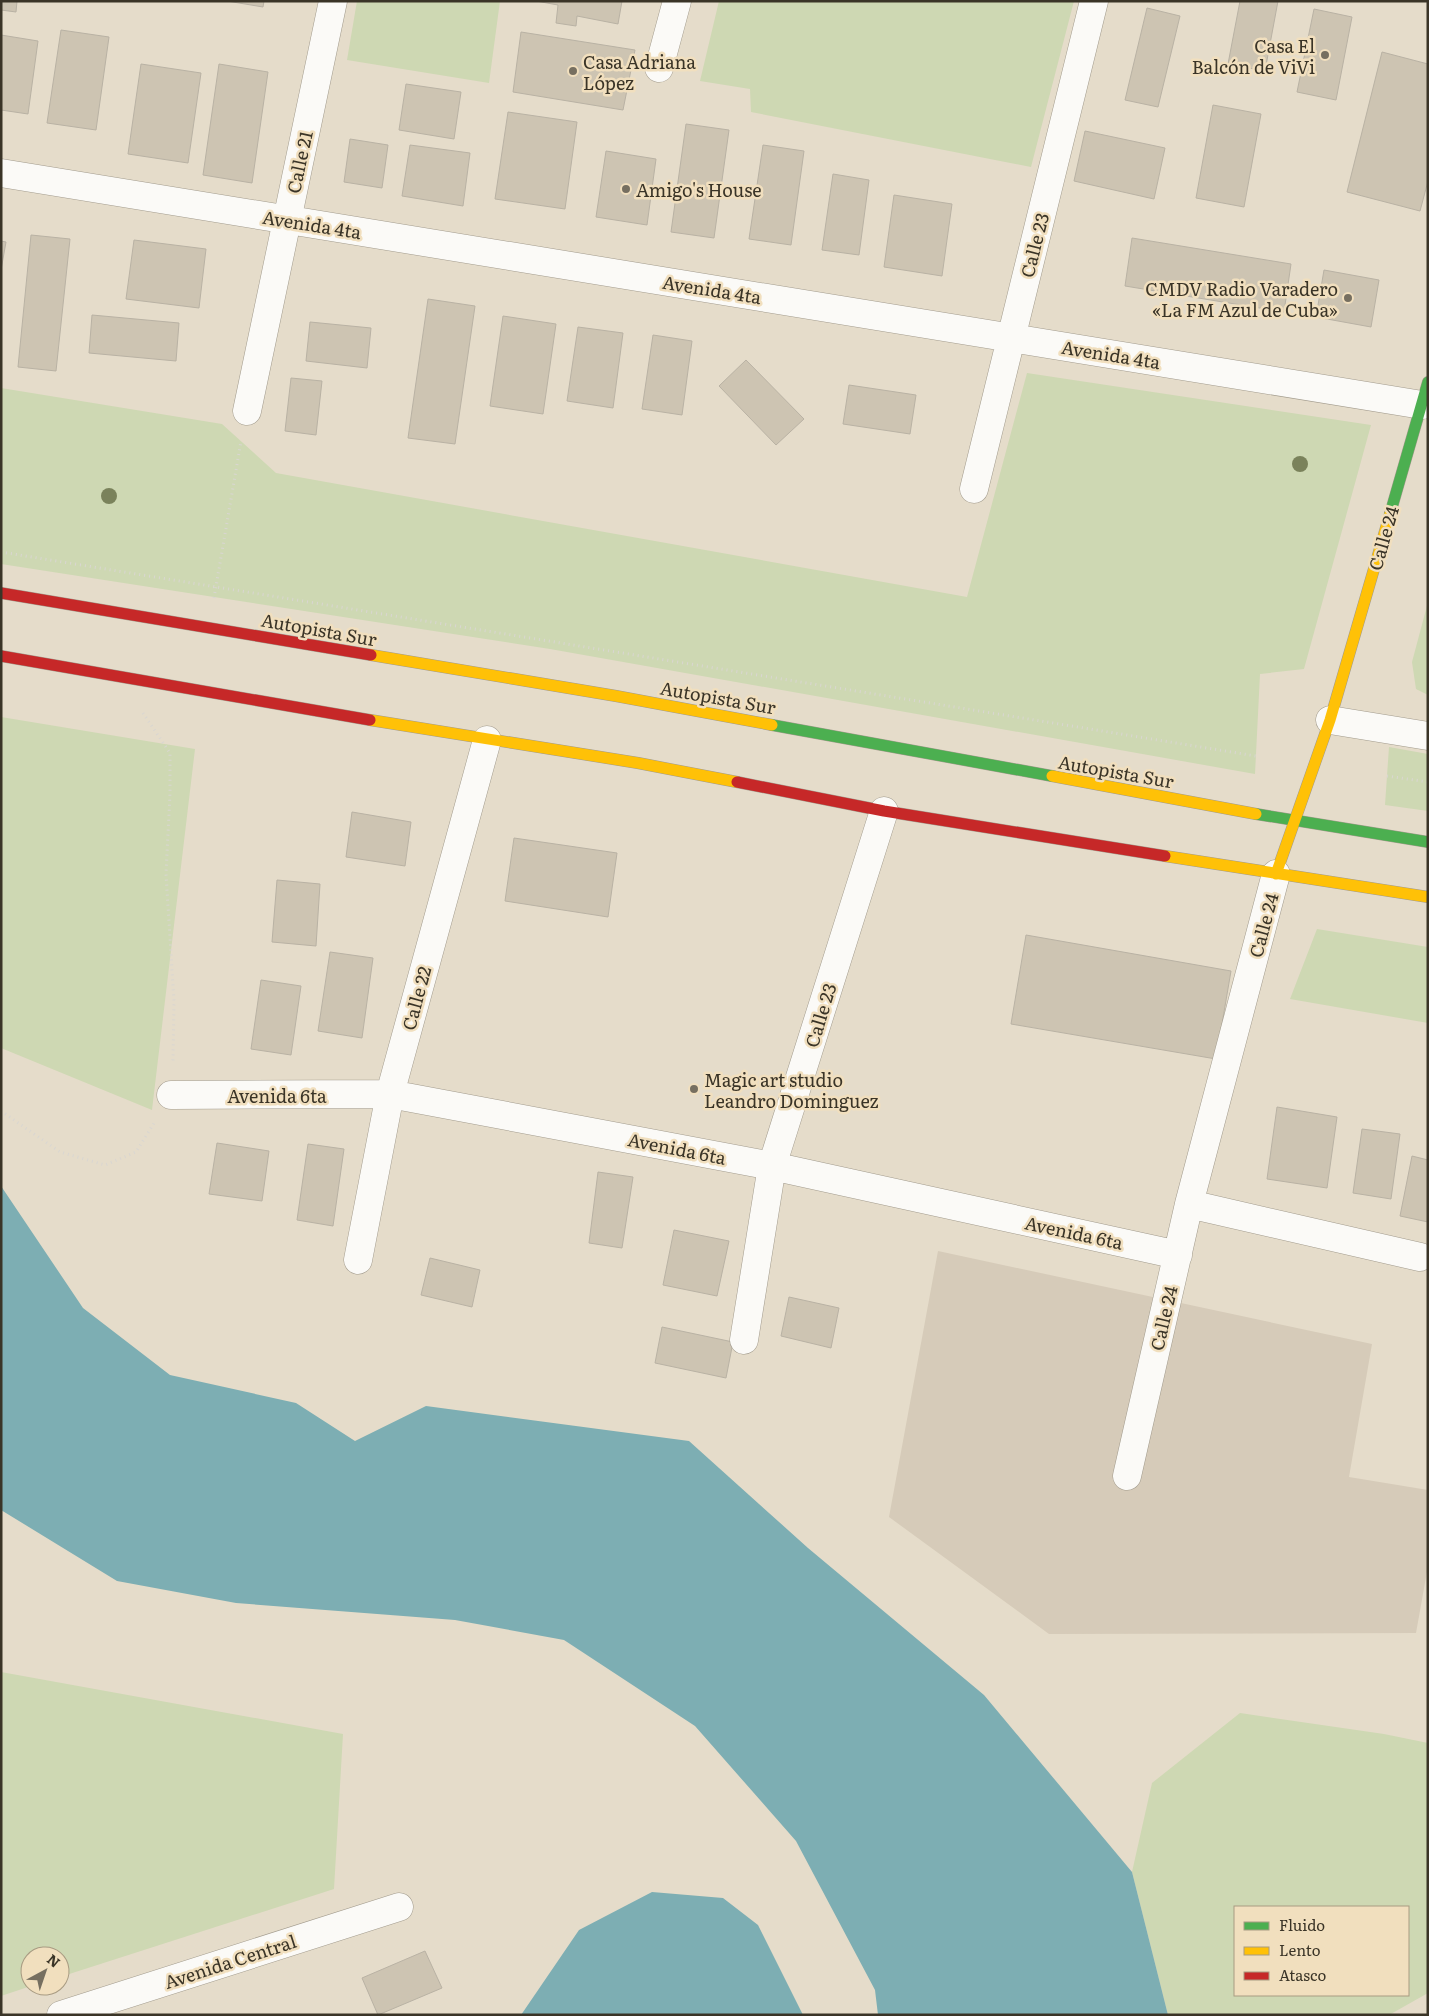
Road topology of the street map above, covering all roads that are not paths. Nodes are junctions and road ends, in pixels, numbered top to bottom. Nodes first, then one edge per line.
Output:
1 (333, 1) edge
2 (677, 1) edge
3 (1094, 1) edge
4 (659, 68) dead end
5 (1, 173) edge
6 (286, 220) junction
7 (1011, 338) junction
8 (1425, 394) edge
9 (247, 411) road end
10 (974, 489) dead end
11 (1, 593) edge
12 (1, 656) edge
13 (1330, 720) junction
14 (1428, 736) edge
15 (487, 740) junction
16 (884, 810) junction
17 (1295, 822) junction
18 (1428, 842) edge
19 (1276, 874) junction
20 (1428, 897) edge
21 (390, 1094) junction
22 (171, 1095) road end
23 (772, 1166) junction
24 (1189, 1204) junction
25 (1178, 1255) junction
26 (1420, 1257) dead end
27 (358, 1260) dead end
28 (744, 1340) dead end
29 (1127, 1476) dead end
30 (399, 1907) dead end
31 (60, 2015) edge

1 - 6 street, Calle 21
2 - 4 street
3 - 7 street, Calle 23
5 - 6 street, Avenida 4ta
6 - 7 street, Avenida 4ta
6 - 9 street, Calle 21
7 - 8 street, Avenida 4ta
7 - 10 street, Calle 23
8 - 13 main road, Calle 24
11 - 17 main road, Autopista Sur
12 - 15 main road
13 - 14 street
13 - 17 main road, Calle 24
15 - 16 main road
15 - 21 street, Calle 22
16 - 19 main road
16 - 23 street, Calle 23
17 - 18 main road, Autopista Sur
17 - 19 main road, Calle 24
19 - 20 main road
19 - 24 street, Calle 24
21 - 22 street, Avenida 6ta
21 - 23 street, Avenida 6ta
21 - 27 street, Calle 22
23 - 25 street, Avenida 6ta
23 - 28 street, Calle 23
24 - 25 street, Calle 24
24 - 26 street
25 - 29 street, Calle 24
30 - 31 street, Avenida Central

